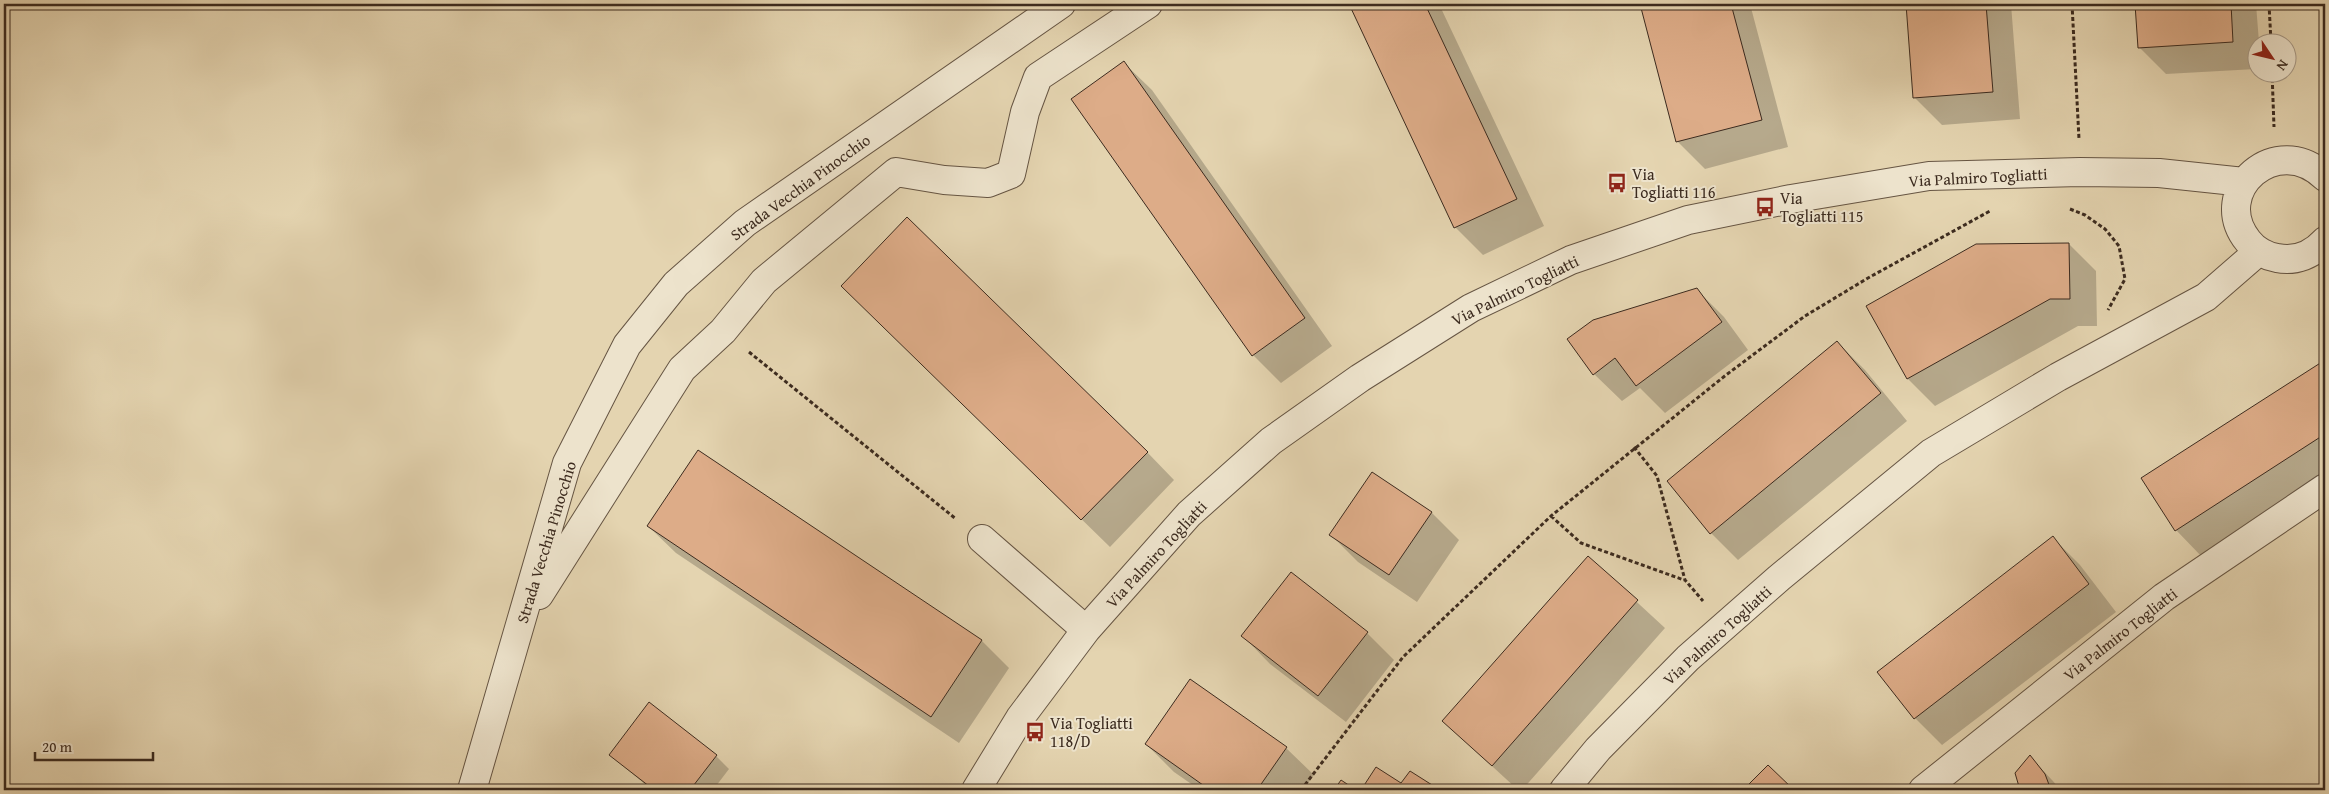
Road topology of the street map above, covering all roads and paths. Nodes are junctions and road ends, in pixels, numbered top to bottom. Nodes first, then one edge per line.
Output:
1 (1061, 4) edge
2 (1148, 4) edge
3 (2072, 4) edge
4 (2269, 4) edge
5 (2270, 32) edge
6 (2272, 82) edge
7 (2275, 160) junction
8 (2080, 172) junction
9 (2325, 177) edge
10 (2244, 182) junction
11 (2063, 206) dead end
12 (1999, 210) dead end
13 (2325, 241) edge
14 (2259, 251) junction
15 (2106, 313) dead end
16 (723, 331) junction
17 (1634, 447) junction
18 (2325, 488) edge
19 (1551, 516) junction
20 (982, 539) joint
21 (1685, 580) junction
22 (522, 621) junction
23 (1724, 627) junction
24 (1086, 630) junction
25 (472, 790) edge
26 (976, 790) edge
27 (1301, 790) edge
28 (1564, 790) edge
29 (1923, 790) edge

1 - 22 street, Strada Vecchia Pinocchio
2 - 16 street
3 - 8 path
4 - 5 path
6 - 7 path
7 - 9 street
7 - 10 street
8 - 10 street, Via Palmiro Togliatti
8 - 24 street, Via Palmiro Togliatti
10 - 14 street
11 - 15 path
12 - 17 path
13 - 14 street
14 - 23 street, Via Palmiro Togliatti
16 - 20 path
16 - 22 street
17 - 19 path
17 - 21 path
18 - 29 street, Via Palmiro Togliatti
19 - 21 path
19 - 27 path
20 - 24 street
21 - 23 path
22 - 25 street, Strada Vecchia Pinocchio
23 - 28 street, Via Palmiro Togliatti
24 - 26 street, Via Palmiro Togliatti

